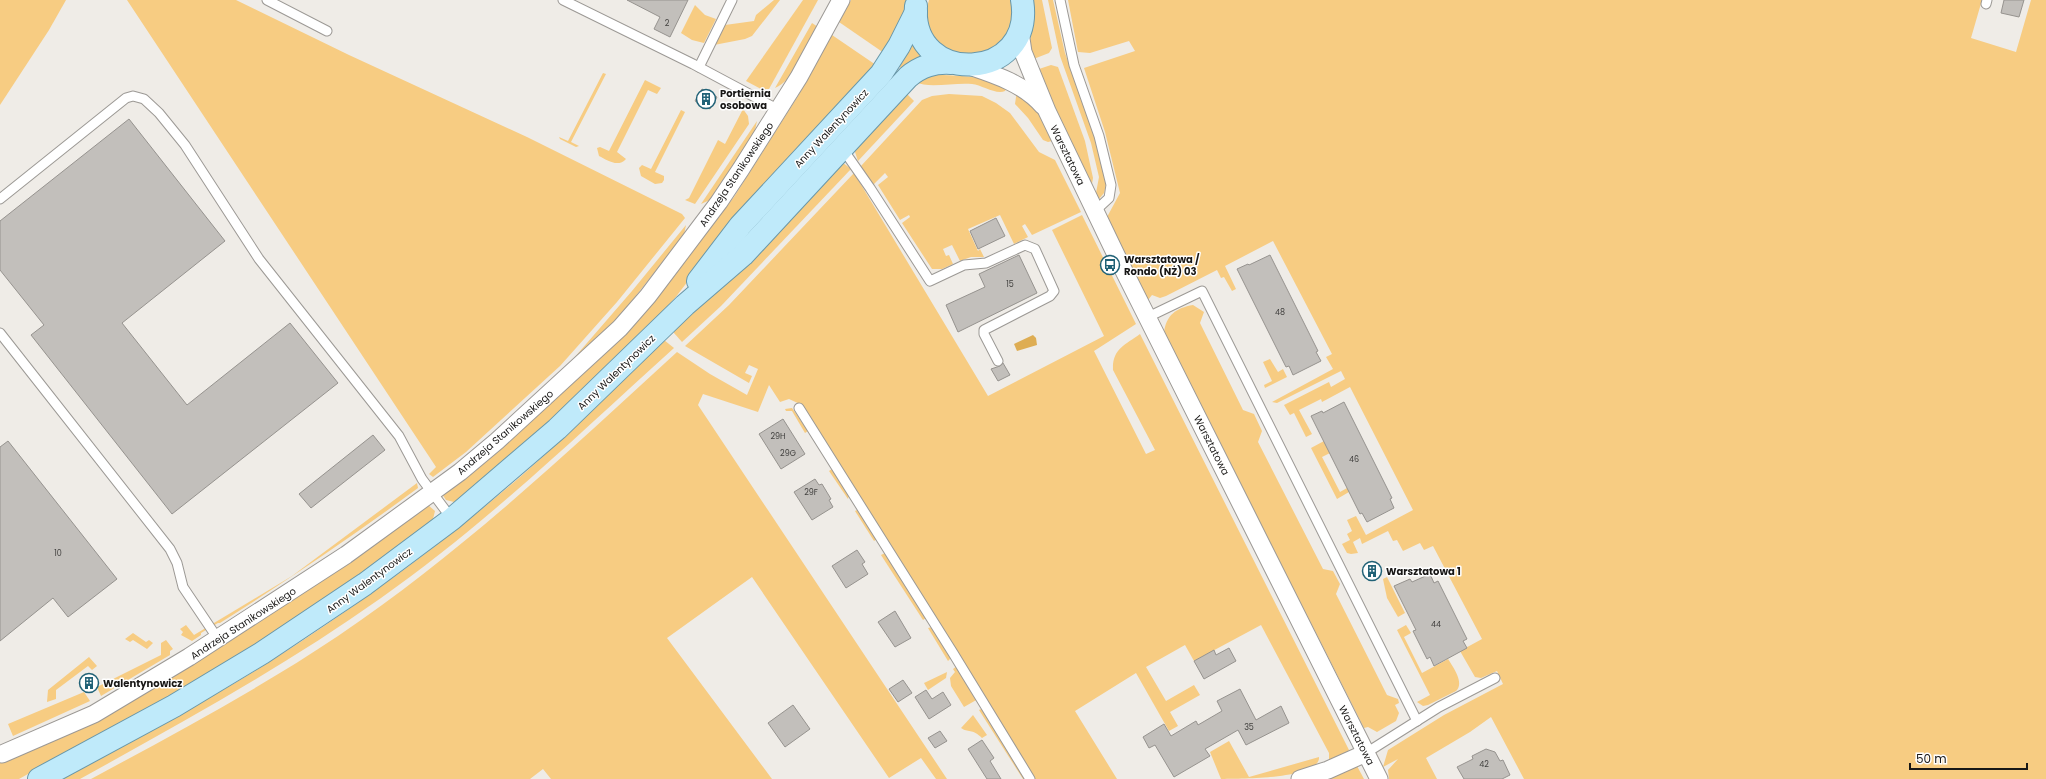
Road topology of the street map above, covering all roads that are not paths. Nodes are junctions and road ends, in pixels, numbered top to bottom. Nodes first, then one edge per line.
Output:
1 (267, 0) edge
2 (563, 0) edge
3 (732, 0) edge
4 (841, 0) edge
5 (1022, 0) edge
6 (1060, 0) edge
7 (916, 6) edge
8 (327, 31) dead end
9 (1020, 32) junction
10 (960, 64) junction
11 (699, 67) junction
12 (779, 110) junction
13 (1047, 111) junction
14 (842, 148) junction
15 (0, 199) edge
16 (1095, 211) junction
17 (1148, 317) junction
18 (660, 329) junction
19 (0, 333) edge
20 (998, 361) dead end
21 (799, 408) dead end
22 (432, 493) junction
23 (452, 519) junction
24 (218, 639) junction
25 (1495, 678) dead end
26 (1417, 721) junction
27 (1366, 753) junction
28 (2, 754) dead end
29 (39, 779) edge
30 (1030, 779) edge
31 (1300, 779) edge
32 (1379, 779) edge

1 - 8 lane
2 - 11 lane
3 - 11 lane
4 - 12 street, Andrzeja Stanikowskiego
5 - 9 main road
6 - 16 lane
7 - 10 main road
7 - 18 main road, Anny Walentynowicz
9 - 10 main road, Anny Walentynowicz
9 - 13 street, Warsztatowa
10 - 13 street, Warsztatowa
10 - 14 main road, Anny Walentynowicz
11 - 12 lane
12 - 22 street, Andrzeja Stanikowskiego
13 - 16 street, Warsztatowa
14 - 18 main road, Anny Walentynowicz
14 - 20 lane
15 - 22 lane
16 - 17 street, Warsztatowa
17 - 26 lane
17 - 27 street, Warsztatowa
18 - 23 main road, Anny Walentynowicz
19 - 24 lane
21 - 30 lane
22 - 23 lane
22 - 24 street, Andrzeja Stanikowskiego
23 - 29 main road, Anny Walentynowicz
24 - 28 street, Andrzeja Stanikowskiego
25 - 26 lane
26 - 27 lane
27 - 31 street
27 - 32 street, Warsztatowa

